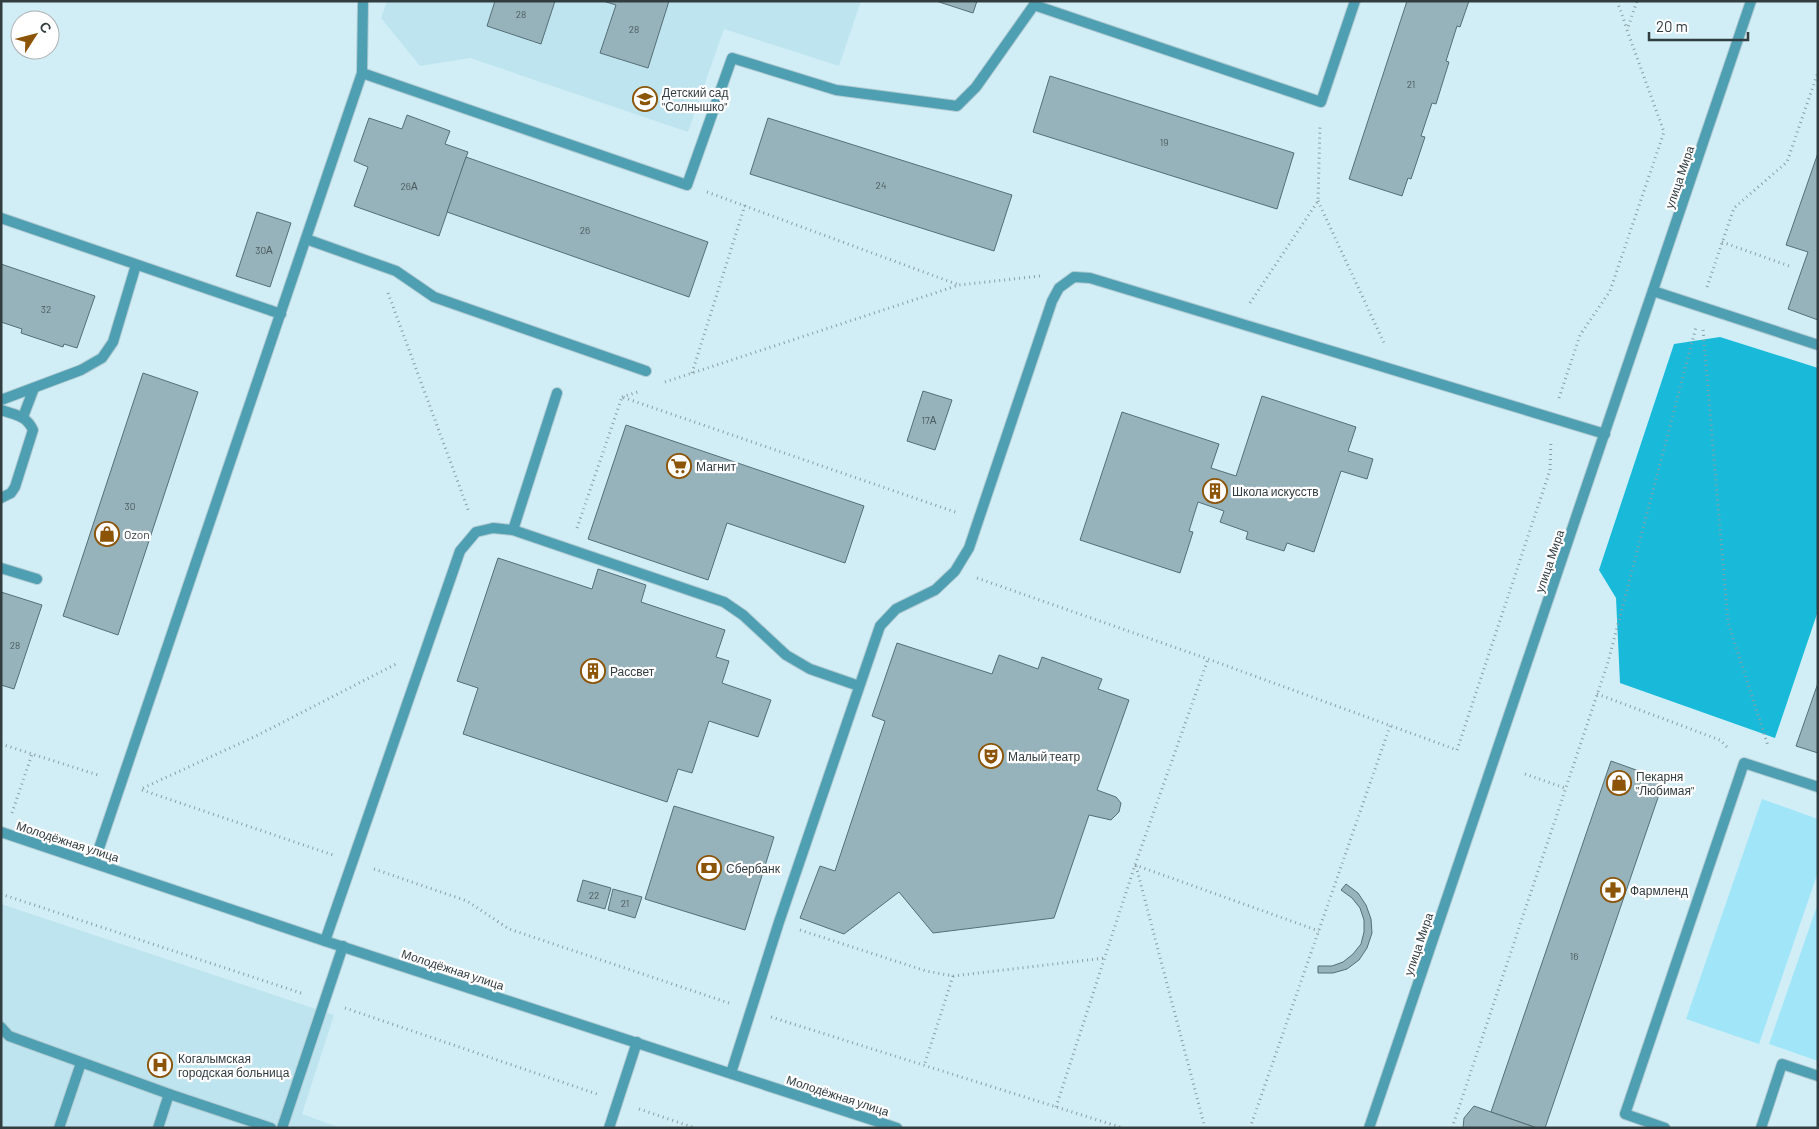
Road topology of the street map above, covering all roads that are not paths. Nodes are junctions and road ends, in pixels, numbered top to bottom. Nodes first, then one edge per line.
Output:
1 (362, 1) edge
2 (1355, 1) edge
3 (1752, 1) edge
4 (1035, 3) edge
5 (362, 74) junction
6 (1, 218) edge
7 (306, 239) junction
8 (136, 265) junction
9 (1653, 291) junction
10 (281, 314) junction
11 (1818, 345) edge
12 (646, 371) dead end
13 (34, 388) junction
14 (557, 393) dead end
15 (1, 400) edge
16 (1, 410) edge
17 (23, 417) junction
18 (1604, 434) junction
19 (1, 498) edge
20 (512, 530) junction
21 (1, 568) edge
22 (37, 579) dead end
23 (859, 686) junction
24 (1818, 787) edge
25 (3, 833) edge
26 (94, 863) junction
27 (325, 941) junction
28 (343, 946) junction
29 (1, 1027) edge
30 (637, 1042) junction
31 (81, 1063) junction
32 (731, 1073) junction
33 (1818, 1076) edge
34 (169, 1094) junction
35 (59, 1128) edge
36 (158, 1128) edge
37 (272, 1128) edge
38 (282, 1128) edge
39 (610, 1128) edge
40 (897, 1128) edge
41 (1369, 1128) edge
42 (1665, 1128) edge
43 (1761, 1128) edge

1 - 5 street
2 - 4 street
3 - 9 street, улица Мира
4 - 5 street
5 - 7 street
6 - 8 street
7 - 10 street
7 - 12 street
8 - 10 street
8 - 13 street
9 - 11 street
9 - 18 street, улица Мира
10 - 26 street
13 - 15 street
13 - 17 street
14 - 20 street
16 - 17 street
17 - 19 street
18 - 23 street
18 - 41 street, улица Мира
20 - 23 street
20 - 27 street
21 - 22 street
23 - 32 street
24 - 42 street
25 - 26 street, Молодёжная улица
26 - 27 street, Молодёжная улица
27 - 28 street, Молодёжная улица
28 - 30 street, Молодёжная улица
28 - 38 street
29 - 31 street
30 - 32 street, Молодёжная улица
30 - 39 street
31 - 34 street
31 - 35 street
32 - 40 street, Молодёжная улица
33 - 43 street
34 - 36 street
34 - 37 street

